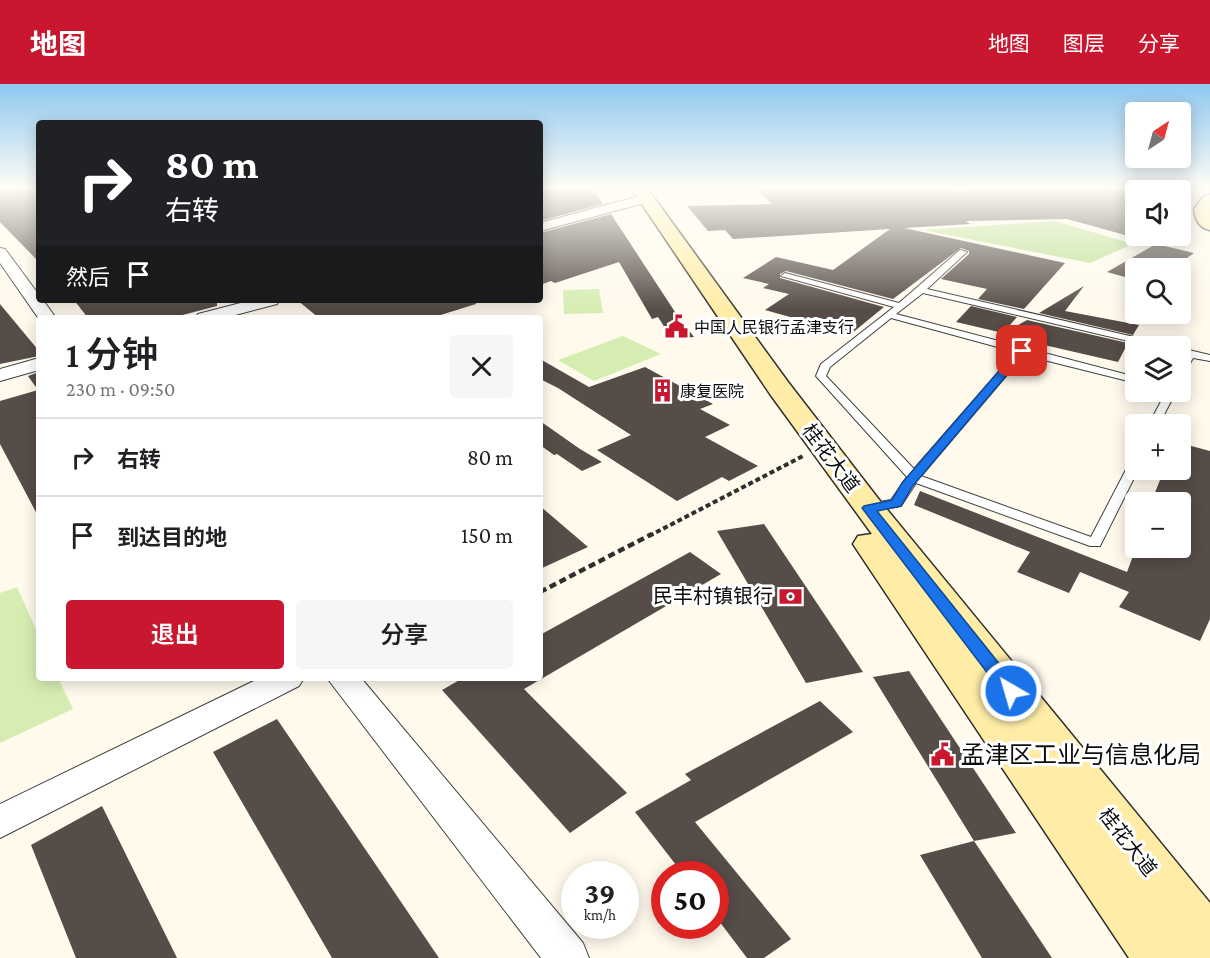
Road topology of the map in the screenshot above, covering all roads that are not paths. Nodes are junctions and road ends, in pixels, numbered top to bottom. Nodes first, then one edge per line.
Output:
1 (660, 229) edge
2 (663, 229) edge
3 (963, 252) dead end
4 (1, 255) edge
5 (785, 276) dead end
6 (921, 290) junction
7 (36, 303) edge
8 (260, 303) edge
9 (901, 306) junction
10 (215, 315) edge
11 (889, 315) junction
12 (1125, 338) edge
13 (1022, 351) junction
14 (1191, 353) edge
15 (1210, 358) edge
16 (36, 365) edge
17 (0, 375) edge
18 (1125, 377) edge
19 (915, 478) junction
20 (1127, 480) edge
21 (868, 508) junction
22 (282, 681) edge
23 (345, 681) edge
24 (0, 822) edge
25 (1210, 946) edge
26 (568, 958) edge
27 (1162, 958) edge

1 - 27 main road, 桂花大道
2 - 21 main road, 桂花大道
3 - 6 lane
4 - 7 street
5 - 9 lane
6 - 9 lane
6 - 12 lane
8 - 10 street
9 - 11 lane
11 - 13 lane
11 - 19 lane
13 - 18 lane
13 - 19 lane
14 - 15 lane
16 - 17 street
19 - 20 lane
19 - 21 lane
21 - 25 main road, 桂花大道
22 - 24 street
23 - 26 street

